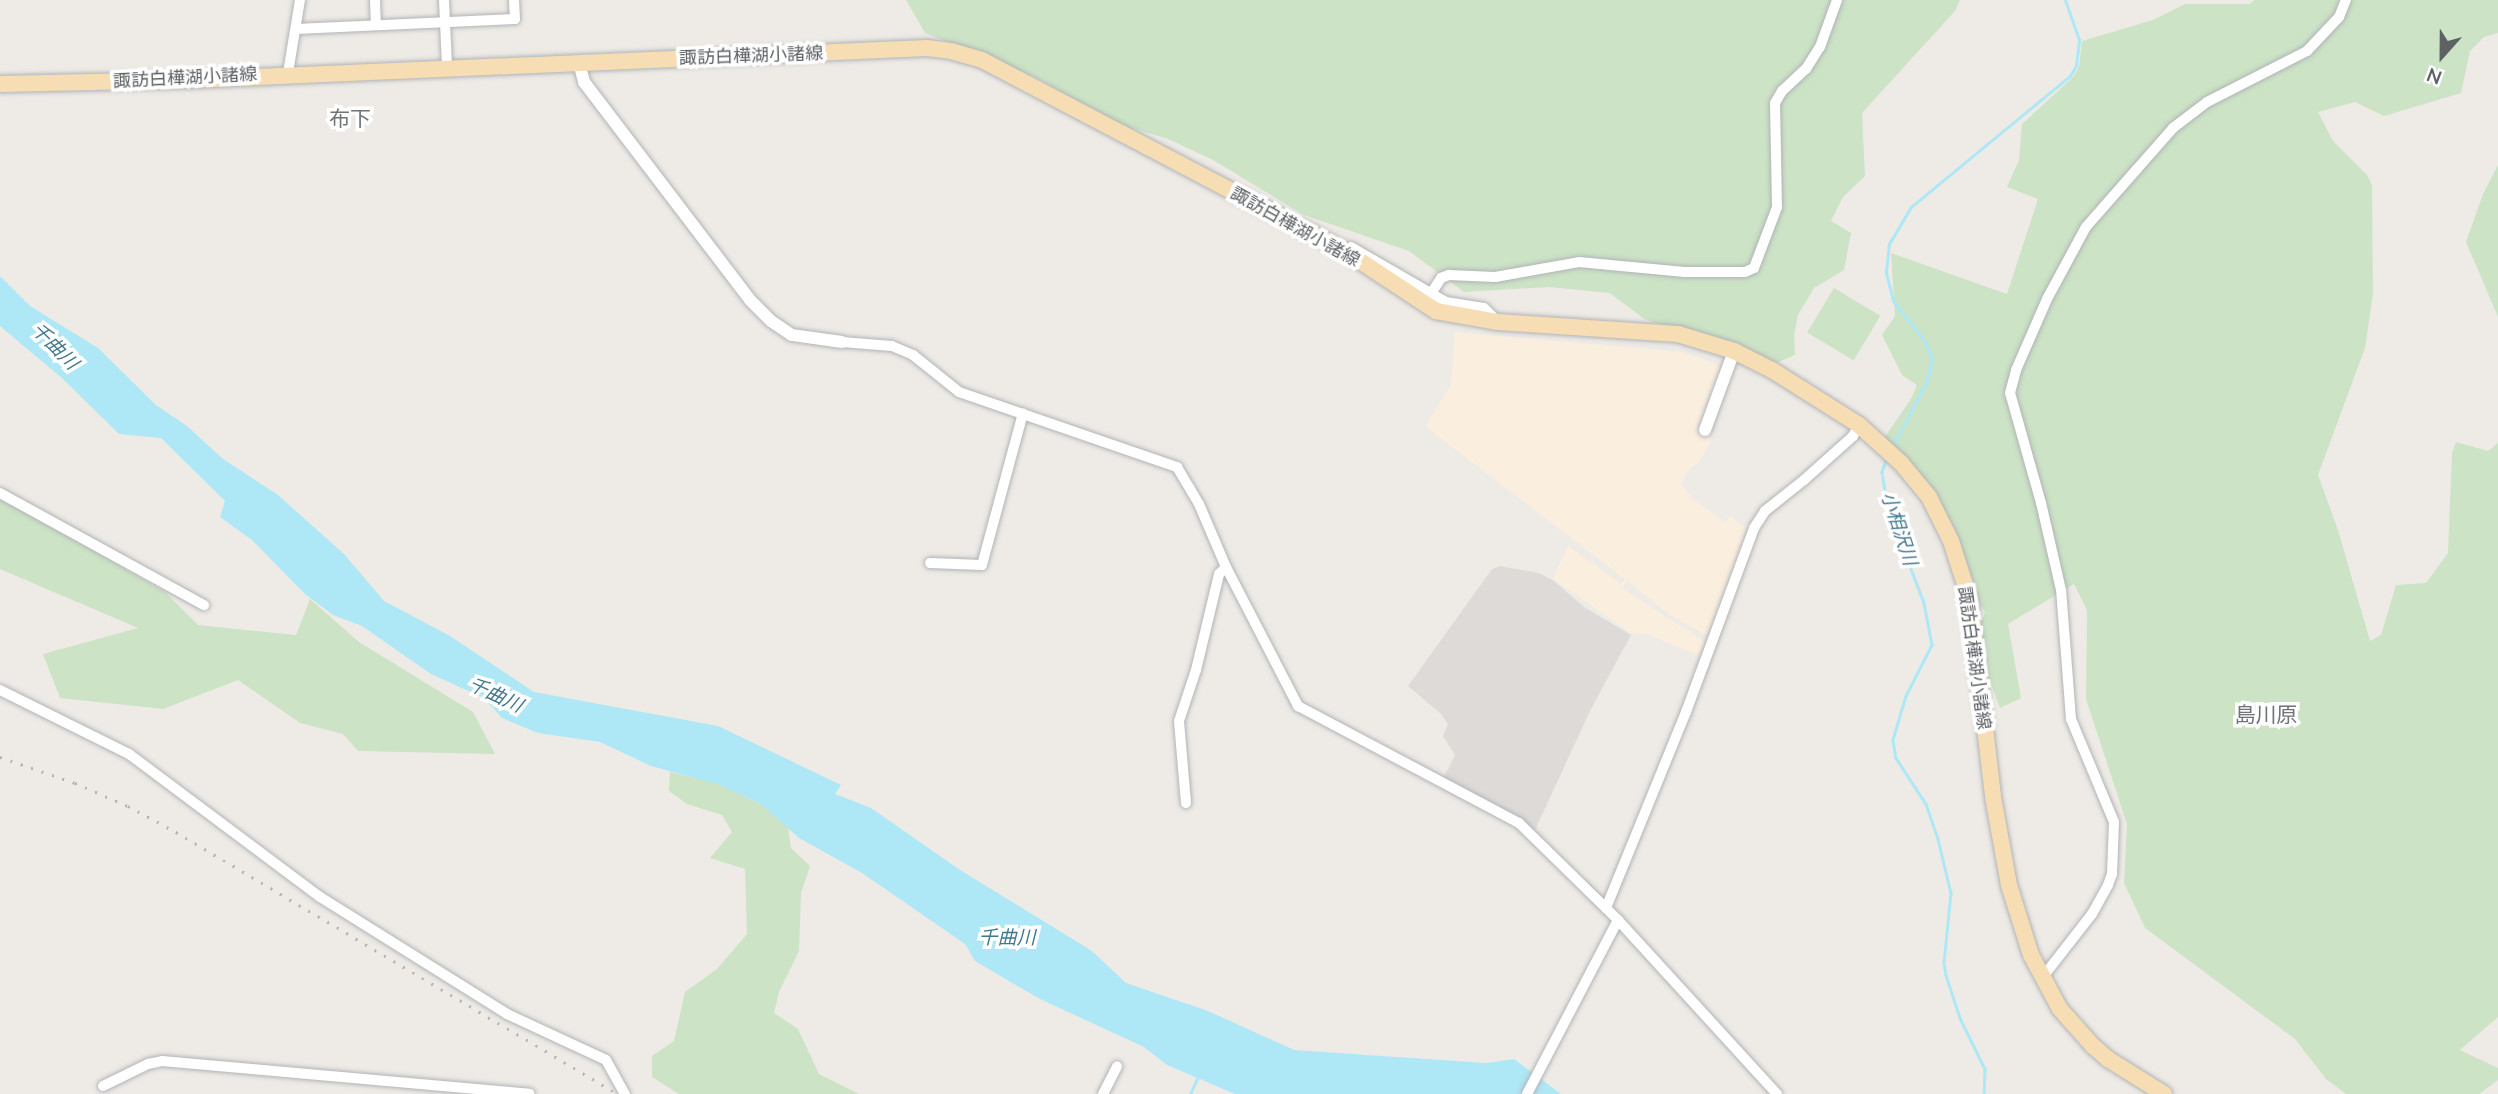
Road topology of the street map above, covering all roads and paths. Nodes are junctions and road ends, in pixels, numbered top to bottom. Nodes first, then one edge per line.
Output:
1 (300, 0) edge
2 (375, 0) edge
3 (444, 0) edge
4 (514, 0) edge
5 (1837, 0) edge
6 (2346, 0) edge
7 (445, 23) junction
8 (376, 25) junction
9 (296, 29) junction
10 (579, 63) junction
11 (447, 67) junction
12 (288, 73) junction
13 (0, 84) edge
14 (1342, 249) junction
15 (1432, 292) junction
16 (1497, 322) junction
17 (842, 342) joint
18 (1734, 351) junction
19 (1023, 413) junction
20 (1859, 425) junction
21 (1705, 430) dead end
22 (0, 493) edge
23 (930, 563) dead end
24 (1226, 567) junction
25 (204, 605) dead end
26 (0, 690) edge
27 (1186, 803) dead end
28 (1606, 908) junction
29 (1618, 920) junction
30 (2042, 978) junction
31 (1117, 1066) dead end
32 (103, 1086) dead end
33 (530, 1094) edge
34 (625, 1094) edge
35 (1103, 1094) edge
36 (1527, 1094) edge
37 (1777, 1094) edge
38 (2164, 1094) edge

1 - 9 street
2 - 8 street
3 - 7 street
4 - 7 street
5 - 15 street
6 - 30 street
7 - 8 street
7 - 11 street
8 - 9 street
9 - 12 street
10 - 11 main road, 諏訪白樺湖小諸線
10 - 14 main road, 諏訪白樺湖小諸線
10 - 17 street
11 - 12 main road, 諏訪白樺湖小諸線
12 - 13 main road, 諏訪白樺湖小諸線
14 - 15 street
14 - 16 main road, 諏訪白樺湖小諸線
15 - 16 street
16 - 18 main road, 諏訪白樺湖小諸線
17 - 19 street
18 - 20 main road, 諏訪白樺湖小諸線
18 - 21 street
19 - 23 street
19 - 24 street
20 - 28 street
20 - 30 main road, 諏訪白樺湖小諸線
22 - 25 street
24 - 27 street
24 - 28 street
26 - 34 street
28 - 29 street
29 - 36 street
29 - 37 street
30 - 38 main road, 諏訪白樺湖小諸線
31 - 35 street
32 - 33 street

